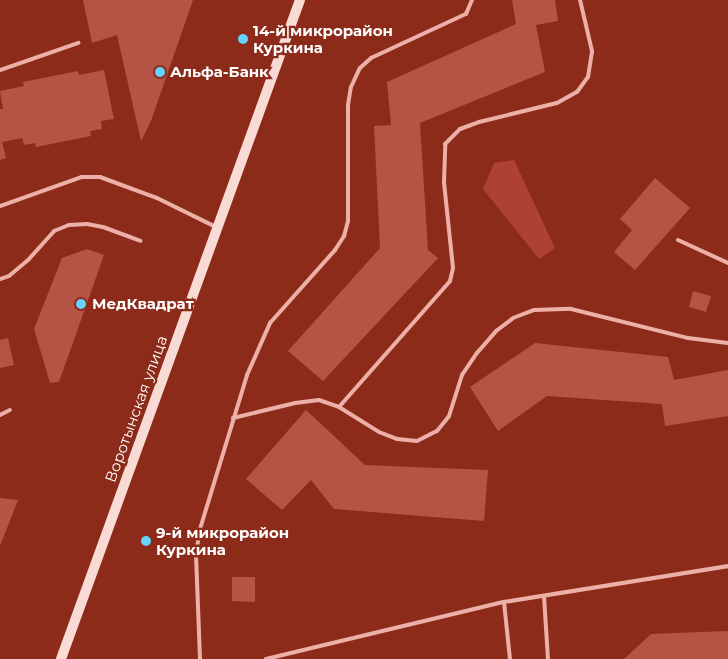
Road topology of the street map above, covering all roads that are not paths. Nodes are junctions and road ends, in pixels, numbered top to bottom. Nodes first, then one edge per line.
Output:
1 (300, 0) edge
2 (472, 0) edge
3 (580, 0) edge
4 (78, 43) dead end
5 (0, 70) edge
6 (0, 206) edge
7 (218, 228) junction
8 (678, 240) dead end
9 (141, 241) dead end
10 (728, 263) edge
11 (0, 279) edge
12 (728, 343) edge
13 (339, 407) junction
14 (10, 410) dead end
15 (0, 414) edge
16 (233, 418) junction
17 (728, 566) edge
18 (544, 596) junction
19 (504, 602) junction
20 (61, 659) edge
21 (200, 659) edge
22 (266, 659) edge
23 (510, 659) edge
24 (548, 659) edge

1 - 7 street, Воротынская улица
2 - 16 lane
3 - 13 lane
4 - 5 lane
6 - 7 lane
7 - 20 street, Воротынская улица
8 - 10 lane
9 - 11 lane
12 - 13 lane
13 - 16 lane
14 - 15 lane
16 - 21 lane
17 - 18 lane
18 - 19 lane
18 - 24 lane
19 - 22 lane
19 - 23 lane

